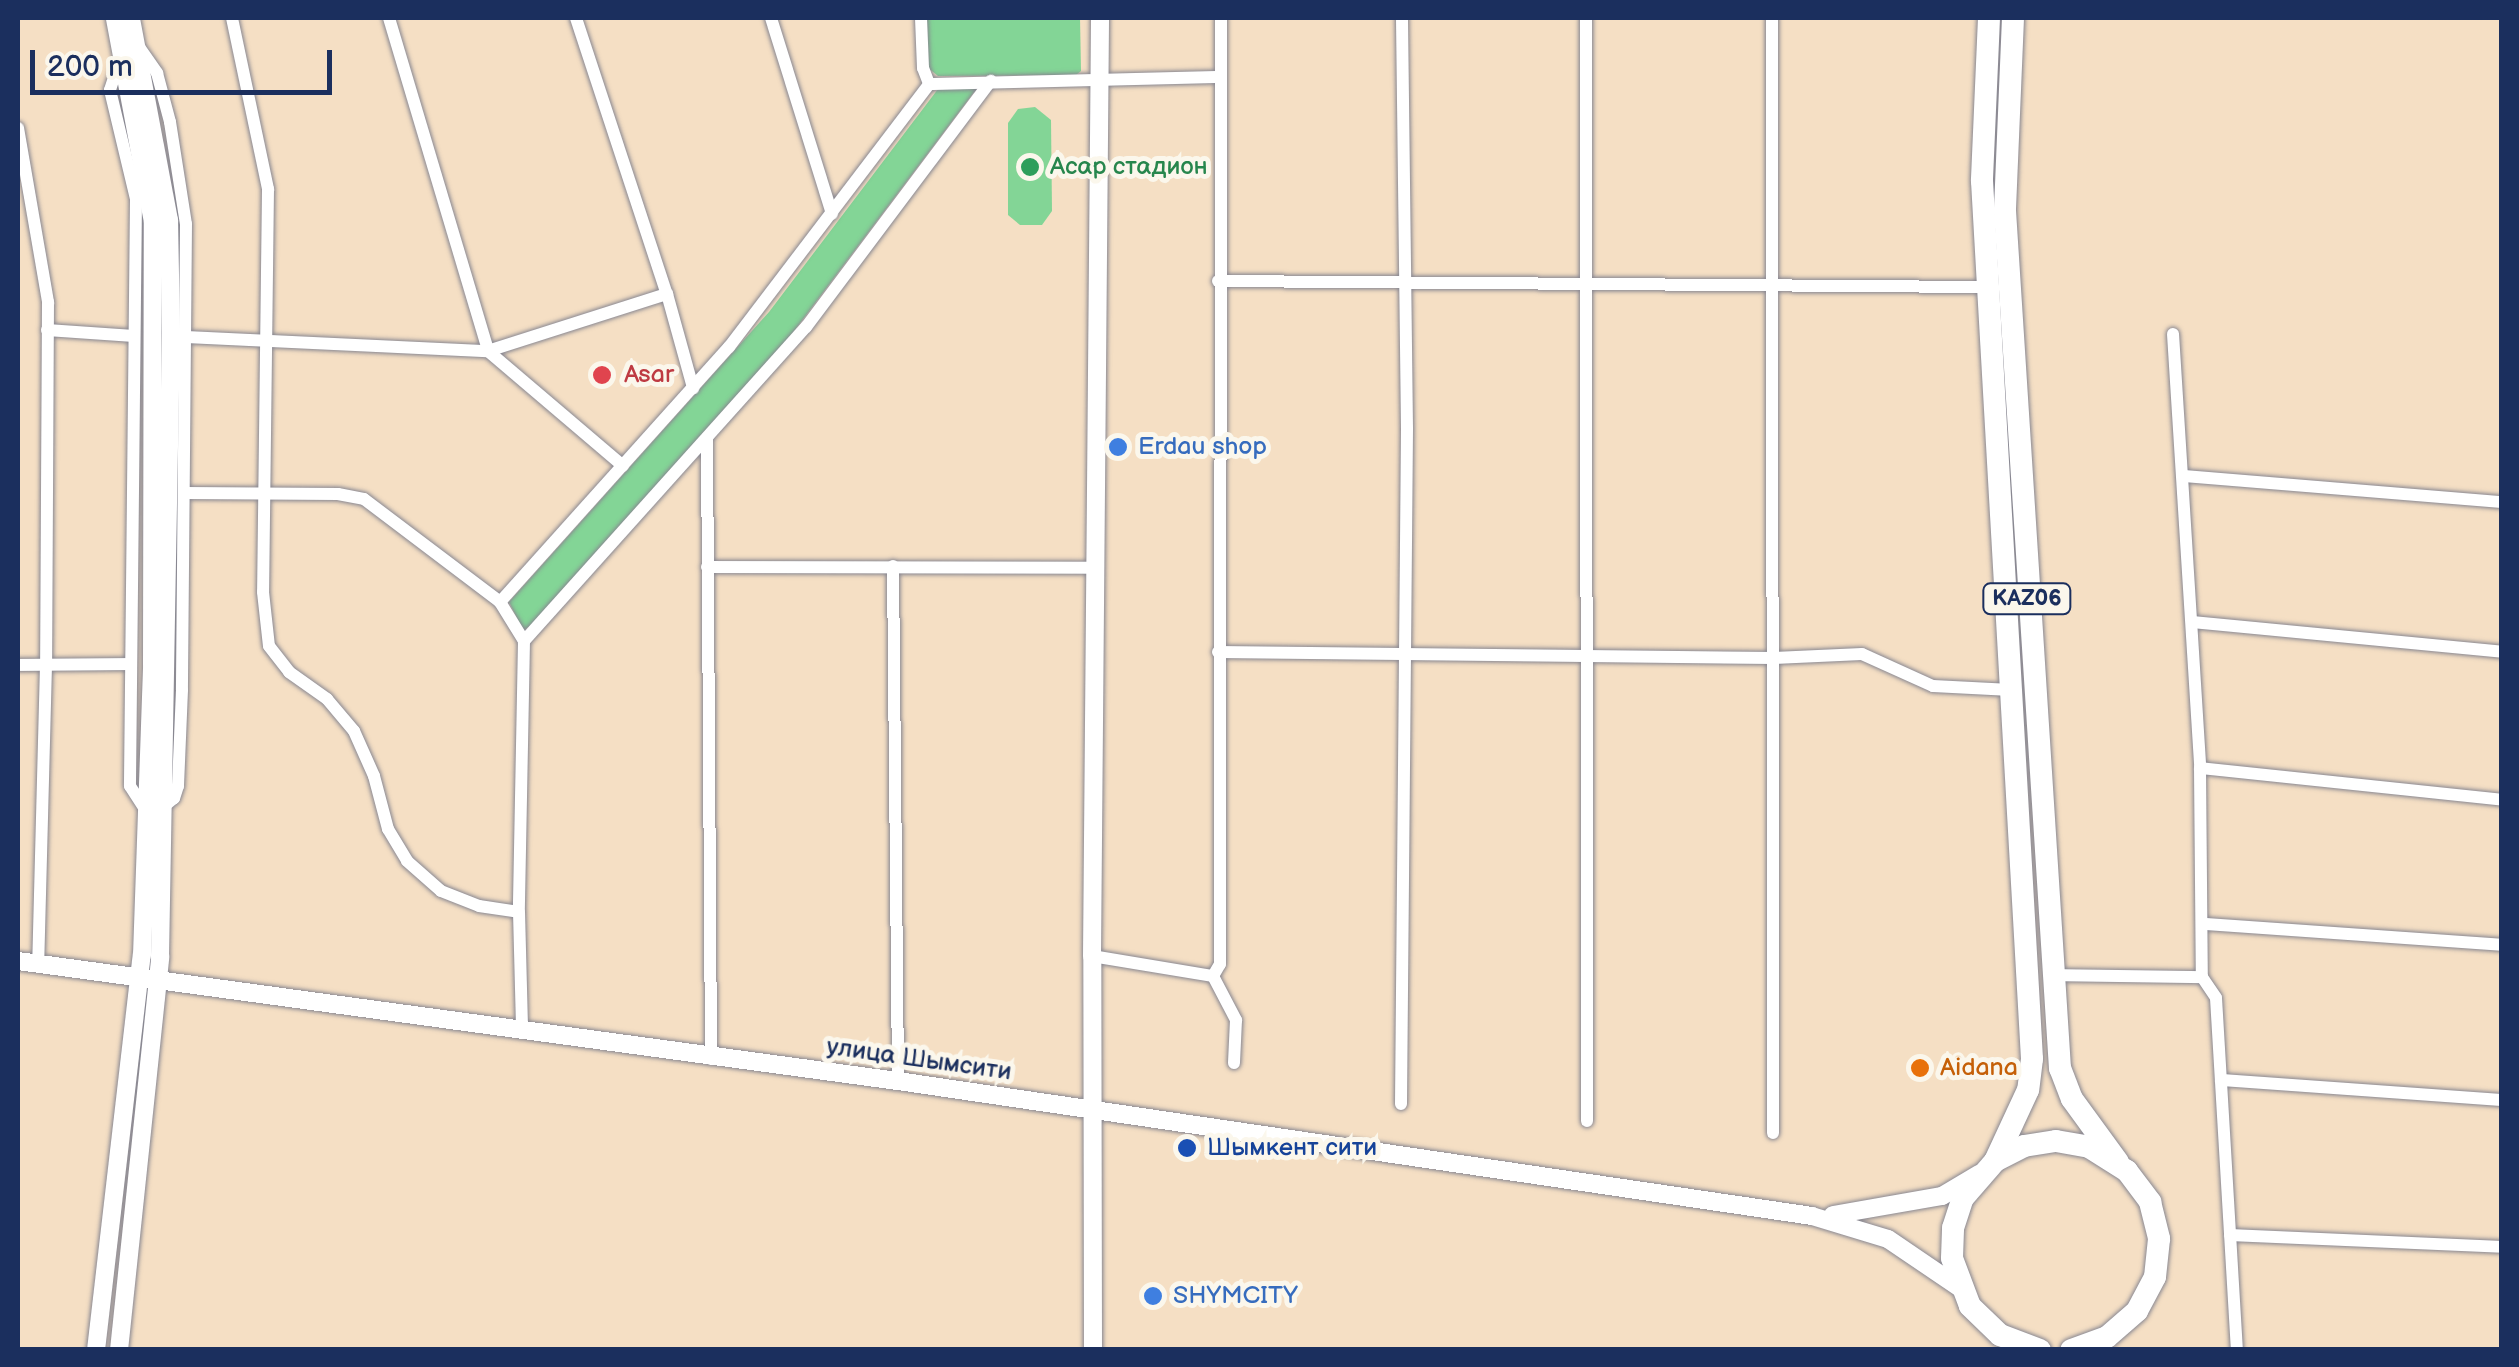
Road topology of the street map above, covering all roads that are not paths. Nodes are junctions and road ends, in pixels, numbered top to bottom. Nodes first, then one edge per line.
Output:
1 (115, 18) edge
2 (130, 18) edge
3 (232, 18) edge
4 (389, 18) edge
5 (576, 18) edge
6 (771, 18) edge
7 (921, 18) edge
8 (1100, 18) edge
9 (1221, 18) edge
10 (1402, 18) edge
11 (1586, 18) edge
12 (1772, 18) edge
13 (1990, 18) edge
14 (2013, 18) edge
15 (131, 49) junction
16 (1220, 77) junction
17 (1100, 79) junction
18 (992, 81) junction
19 (929, 84) junction
20 (18, 128) edge
21 (832, 214) junction
22 (177, 222) junction
23 (1218, 282) junction
24 (1586, 282) junction
25 (1772, 282) junction
26 (1406, 284) junction
27 (1988, 287) junction
28 (667, 294) junction
29 (47, 330) junction
30 (2172, 334) dead end
31 (134, 336) junction
32 (186, 337) junction
33 (268, 342) junction
34 (488, 351) junction
35 (692, 388) junction
36 (707, 438) junction
37 (623, 466) junction
38 (2184, 476) junction
39 (185, 493) junction
40 (266, 496) junction
41 (2502, 502) edge
42 (892, 566) junction
43 (707, 567) junction
44 (1096, 568) junction
45 (500, 602) junction
46 (2193, 622) junction
47 (524, 641) junction
48 (1218, 652) junction
49 (2502, 652) edge
50 (1404, 654) junction
51 (1586, 656) junction
52 (1774, 658) junction
53 (46, 664) junction
54 (129, 664) junction
55 (18, 665) edge
56 (2011, 690) junction
57 (2200, 768) junction
58 (2502, 800) edge
59 (153, 809) junction
60 (519, 912) junction
61 (2205, 924) junction
62 (2502, 946) edge
63 (1092, 956) junction
64 (18, 961) edge
65 (38, 964) junction
66 (2053, 975) junction
67 (1213, 976) junction
68 (2202, 977) junction
69 (149, 979) junction
70 (522, 1030) junction
71 (711, 1058) junction
72 (1234, 1063) dead end
73 (2221, 1080) junction
74 (898, 1081) junction
75 (2502, 1100) edge
76 (1401, 1104) dead end
77 (1092, 1109) junction
78 (1588, 1121) dead end
79 (1773, 1132) dead end
80 (2118, 1162) junction
81 (1988, 1167) junction
82 (1812, 1216) junction
83 (2230, 1236) junction
84 (2502, 1247) edge
85 (1960, 1288) junction
86 (2128, 1320) junction
87 (2004, 1342) edge
88 (96, 1350) edge
89 (119, 1350) edge
90 (1094, 1350) edge
91 (2040, 1350) edge
92 (2071, 1350) edge
93 (2110, 1350) edge
94 (2237, 1350) edge

1 - 15 main road
2 - 15 main road
3 - 33 street
4 - 34 street
5 - 28 street
6 - 21 street
7 - 19 street
8 - 17 main road
9 - 16 street
10 - 26 street
11 - 24 street
12 - 25 street
13 - 27 highway, KАZ06
14 - 66 highway, KАZ06
15 - 22 main road
15 - 31 street
15 - 59 main road
16 - 17 street
16 - 23 street
17 - 18 street
17 - 44 main road
18 - 19 street
18 - 36 street
19 - 21 street
20 - 29 street
21 - 35 street
22 - 32 street
22 - 59 main road
23 - 26 street
23 - 48 street
24 - 25 street
24 - 26 street
24 - 51 street
25 - 27 street
25 - 52 street
26 - 50 street
27 - 56 highway, KАZ06
28 - 34 street
28 - 35 street
29 - 31 street
29 - 53 street
30 - 38 street
31 - 54 street
32 - 33 street
32 - 39 street
33 - 34 street
33 - 40 street
34 - 37 street
35 - 37 street
36 - 43 street
36 - 47 street
37 - 45 street
38 - 41 street
38 - 46 street
39 - 40 street
39 - 59 street
40 - 45 street
40 - 60 street
42 - 43 street
42 - 44 street
42 - 74 street
43 - 71 street
44 - 63 main road
45 - 47 street
46 - 49 street
46 - 57 street
47 - 60 street
48 - 50 street
48 - 67 street
50 - 51 street
50 - 76 street
51 - 52 street
51 - 78 street
52 - 56 street
52 - 79 street
53 - 54 street
53 - 55 street
53 - 65 street
54 - 59 street
56 - 81 highway, KАZ06
57 - 58 street
57 - 61 street
59 - 69 main road
60 - 70 street
61 - 62 street
61 - 68 street
63 - 67 street
63 - 77 main road
64 - 65 main road, улица Шымсити
65 - 69 main road, улица Шымсити
66 - 68 street
66 - 80 highway, KАZ06
67 - 72 street
68 - 73 street
69 - 70 main road, улица Шымсити
69 - 88 main road
69 - 89 main road
70 - 71 main road, улица Шымсити
71 - 74 main road, улица Шымсити
73 - 75 street
73 - 83 street
74 - 77 main road, улица Шымсити
77 - 82 main road, улица Шымсити
77 - 90 main road
80 - 81 highway
80 - 86 highway, KАZ06
81 - 82 main road, улица Шымсити
81 - 85 highway, KАZ06
82 - 85 main road, улица Шымсити
83 - 84 street
83 - 94 street
85 - 87 highway, KАZ06
86 - 92 highway
86 - 93 highway, KАZ06
87 - 91 highway, KАZ06

